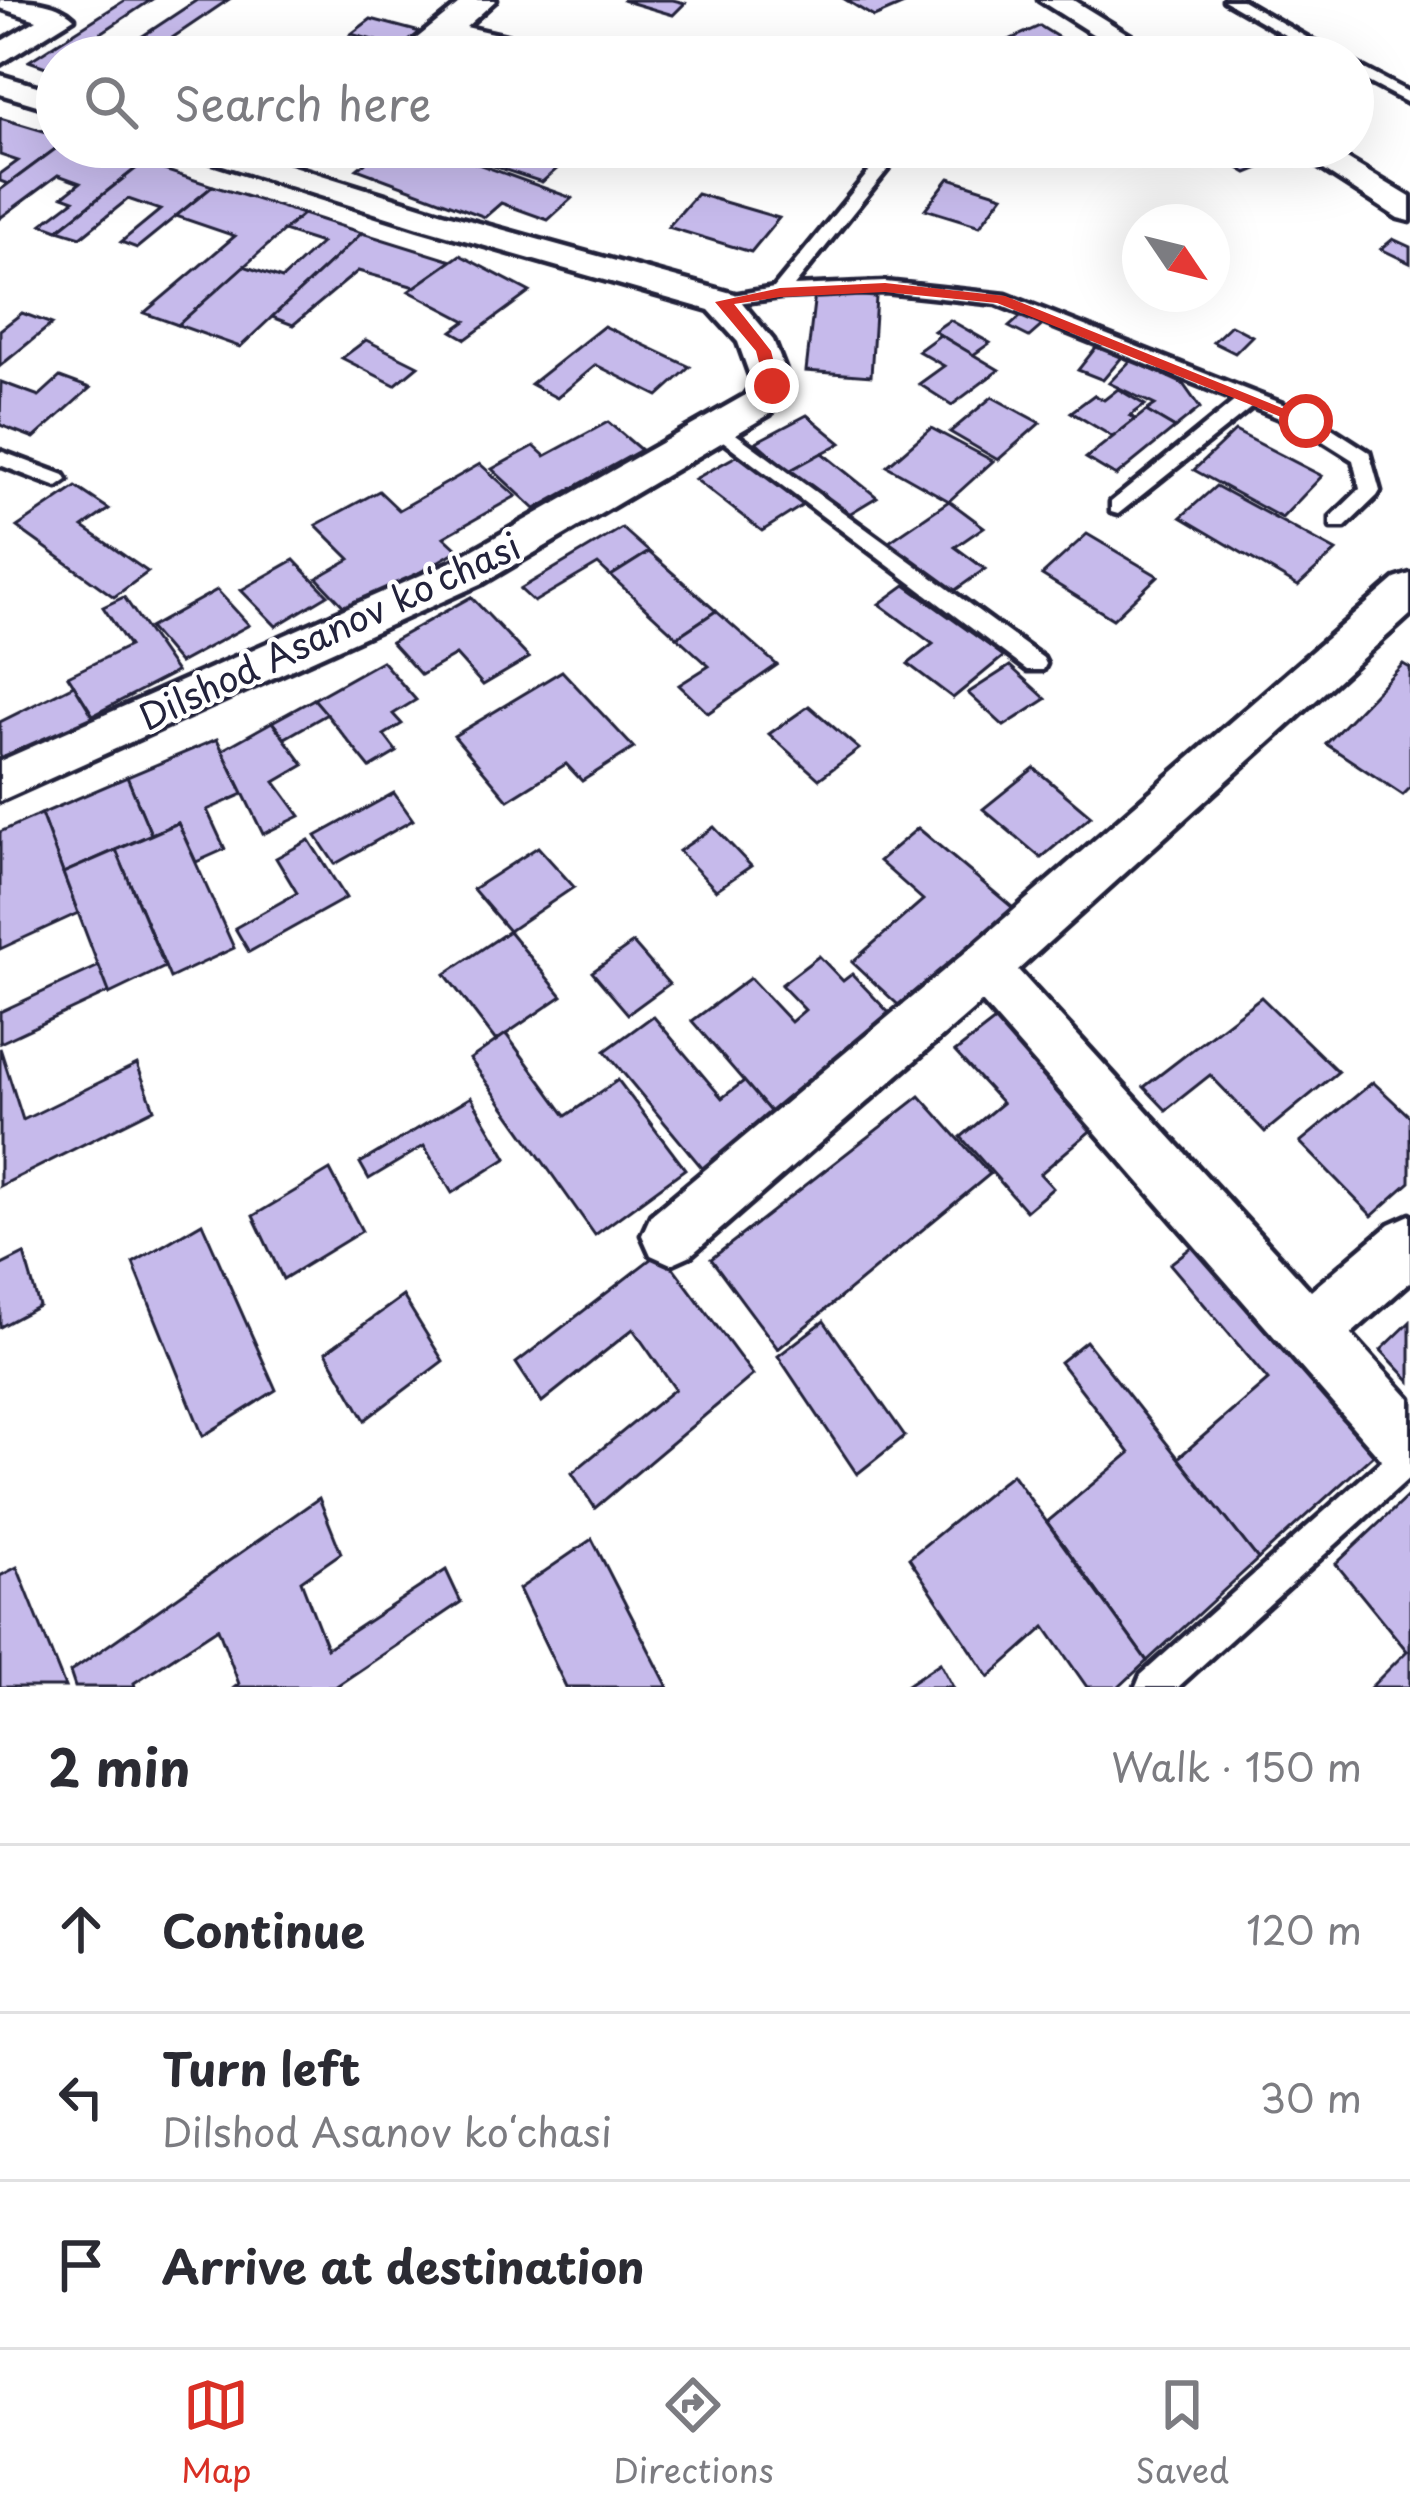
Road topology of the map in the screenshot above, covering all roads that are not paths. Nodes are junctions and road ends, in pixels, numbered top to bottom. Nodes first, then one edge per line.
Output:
1 (5, 0) edge
2 (482, 0) edge
3 (1053, 0) edge
4 (1231, 0) edge
5 (443, 30) junction
6 (436, 36) edge
7 (469, 36) edge
8 (1114, 36) edge
9 (1296, 36) edge
10 (0, 55) edge
11 (1374, 80) edge
12 (0, 84) edge
13 (36, 95) edge
14 (1410, 100) edge
15 (306, 168) edge
16 (881, 168) edge
17 (1339, 168) edge
18 (1410, 211) edge
19 (780, 292) junction
20 (722, 302) junction
21 (1248, 400) junction
22 (718, 427) junction
23 (0, 458) edge
24 (57, 480) dead end
25 (1118, 507) dead end
26 (1338, 522) dead end
27 (1410, 590) edge
28 (1035, 664) dead end
29 (0, 782) edge
30 (984, 968) junction
31 (671, 1235) dead end
32 (1410, 1244) edge
33 (1308, 1333) junction
34 (1410, 1444) edge
35 (1410, 1456) edge
36 (1153, 1687) edge

1 - 10 street
2 - 5 street
3 - 8 street
4 - 9 lane
5 - 6 street
5 - 7 street
11 - 14 lane
12 - 13 street
15 - 20 street
16 - 19 lane
17 - 18 street
19 - 20 lane
19 - 21 lane
20 - 22 street, Dilshod Asanov koʻchasi
21 - 25 lane
21 - 26 lane
22 - 28 lane
22 - 29 street, Dilshod Asanov koʻchasi
23 - 24 lane
27 - 30 street
30 - 31 street
30 - 33 street
32 - 33 street
33 - 34 street
35 - 36 lane

